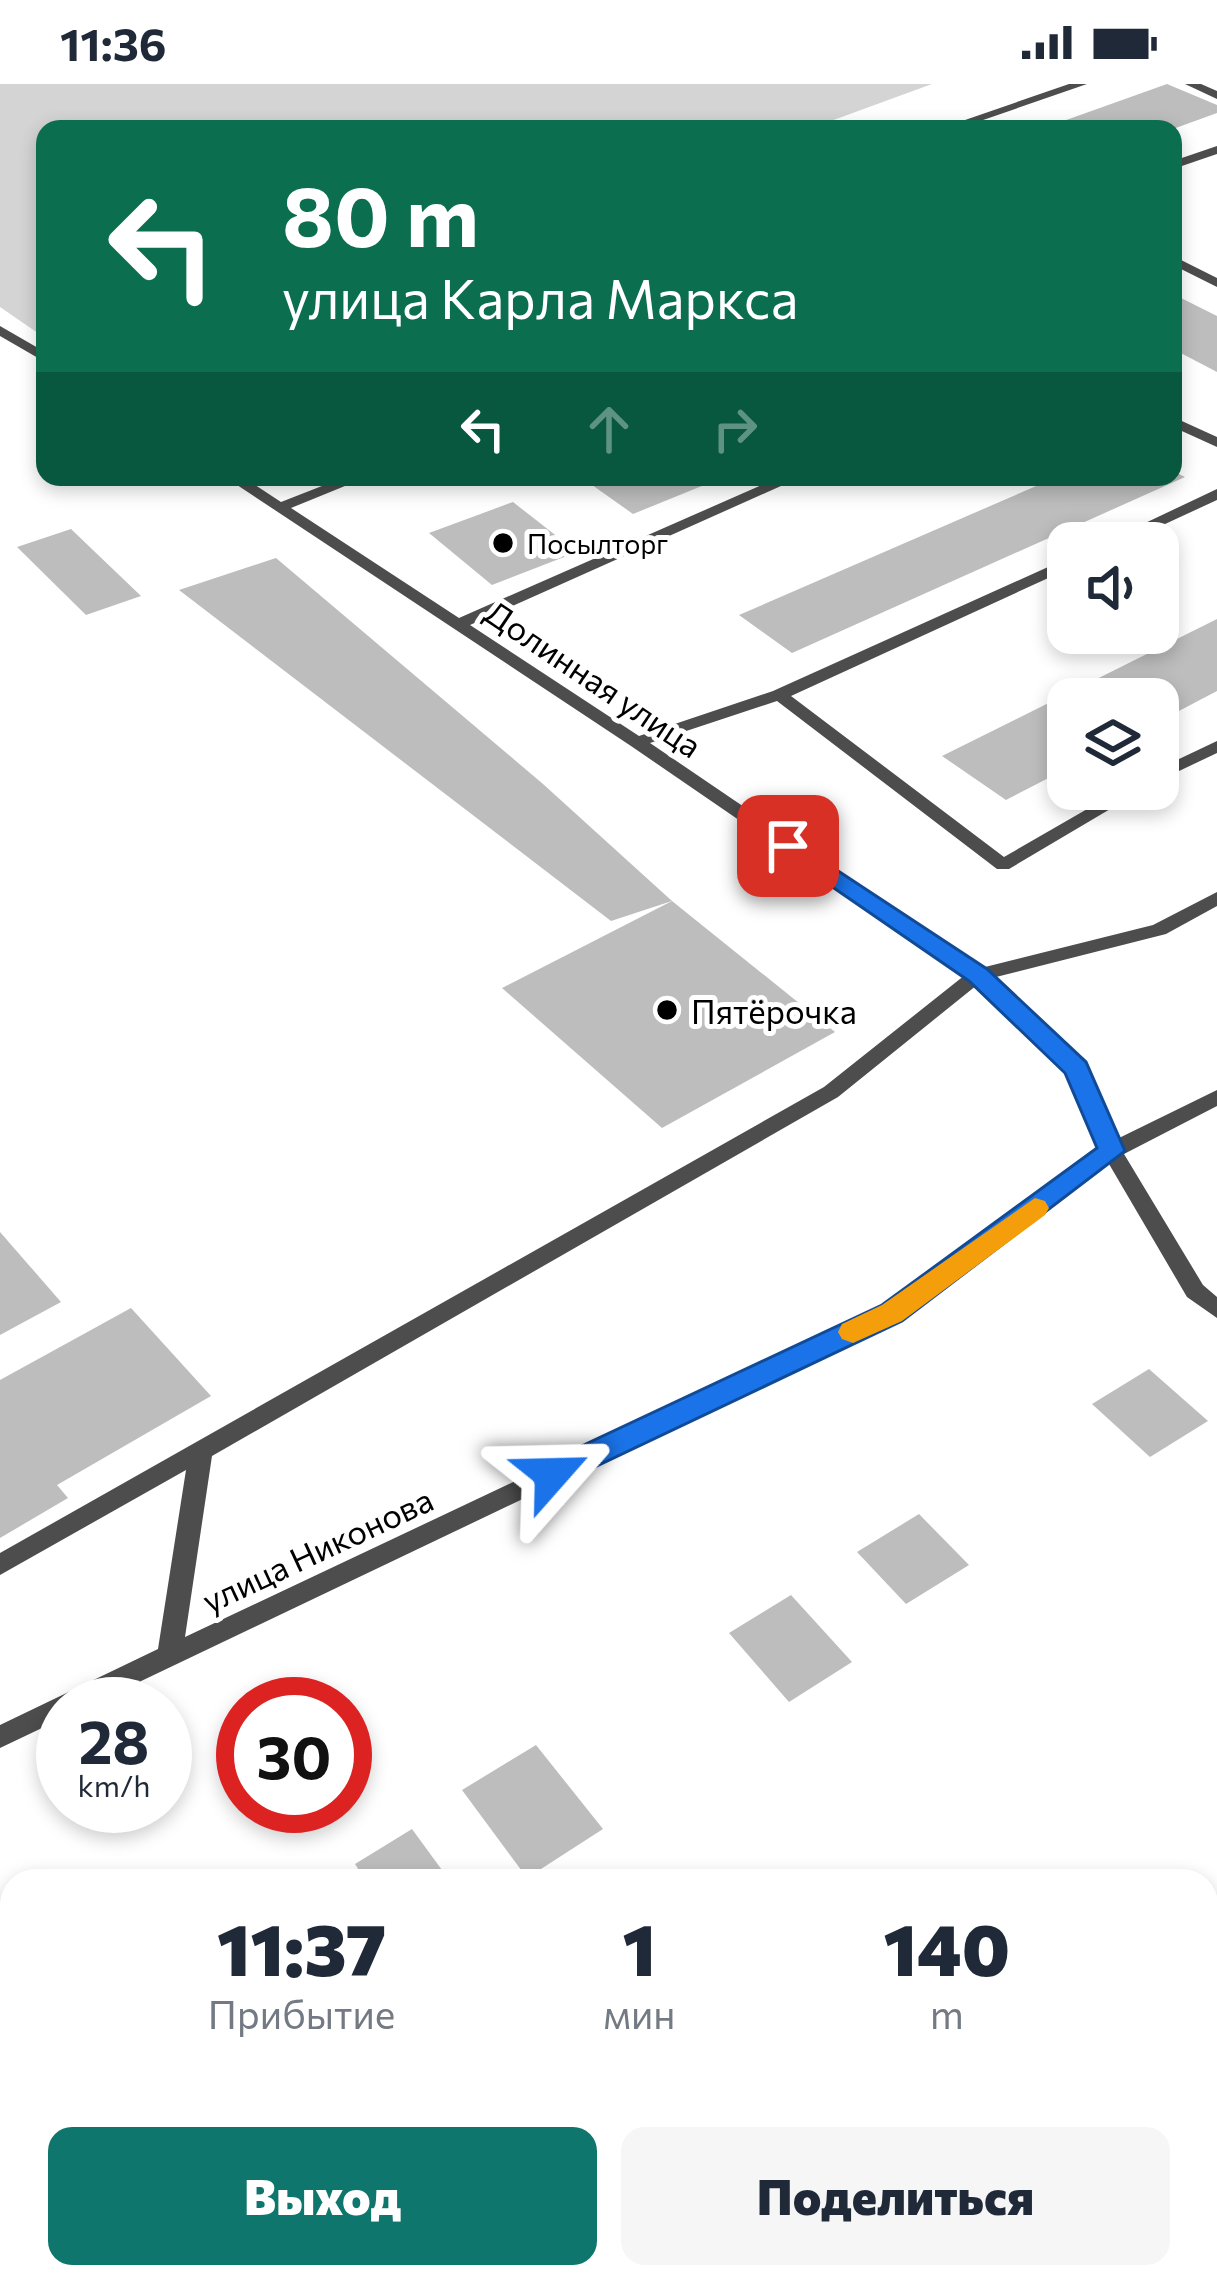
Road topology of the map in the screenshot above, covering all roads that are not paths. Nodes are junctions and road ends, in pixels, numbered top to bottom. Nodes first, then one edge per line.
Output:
1 (1081, 84) edge
2 (1191, 84) edge
3 (1217, 95) edge
4 (972, 120) edge
5 (1217, 150) edge
6 (1182, 162) edge
7 (1182, 265) edge
8 (1217, 283) edge
9 (0, 330) edge
10 (36, 352) edge
11 (1182, 426) edge
12 (1217, 443) edge
13 (247, 486) edge
14 (335, 486) edge
15 (773, 486) edge
16 (1217, 494) edge
17 (280, 507) junction
18 (1156, 522) edge
19 (1047, 572) edge
20 (459, 624) junction
21 (779, 695) junction
22 (637, 742) junction
23 (1217, 746) edge
24 (1179, 765) edge
25 (1099, 810) edge
26 (1217, 898) edge
27 (978, 975) junction
28 (1217, 1097) edge
29 (1112, 1151) junction
30 (1217, 1310) edge
31 (201, 1451) junction
32 (0, 1565) edge
33 (170, 1655) junction
34 (124, 1677) edge
35 (36, 1720) edge
36 (0, 1737) edge

1 - 4 street
2 - 3 street
5 - 6 street
7 - 8 street
9 - 10 street
11 - 12 street
13 - 17 street, Долинная улица
14 - 17 street
15 - 20 street
16 - 18 street
17 - 20 street, Долинная улица
19 - 21 street
20 - 22 street, Долинная улица
21 - 22 street
21 - 25 street
22 - 27 street, Долинная улица
23 - 24 street
26 - 27 street
27 - 29 street, Долинная улица
27 - 31 street
28 - 29 street, улица Никонова
29 - 30 street, Долинная улица
29 - 33 street, улица Никонова
31 - 32 street
31 - 33 street
33 - 34 street, улица Никонова
35 - 36 street, улица Никонова

